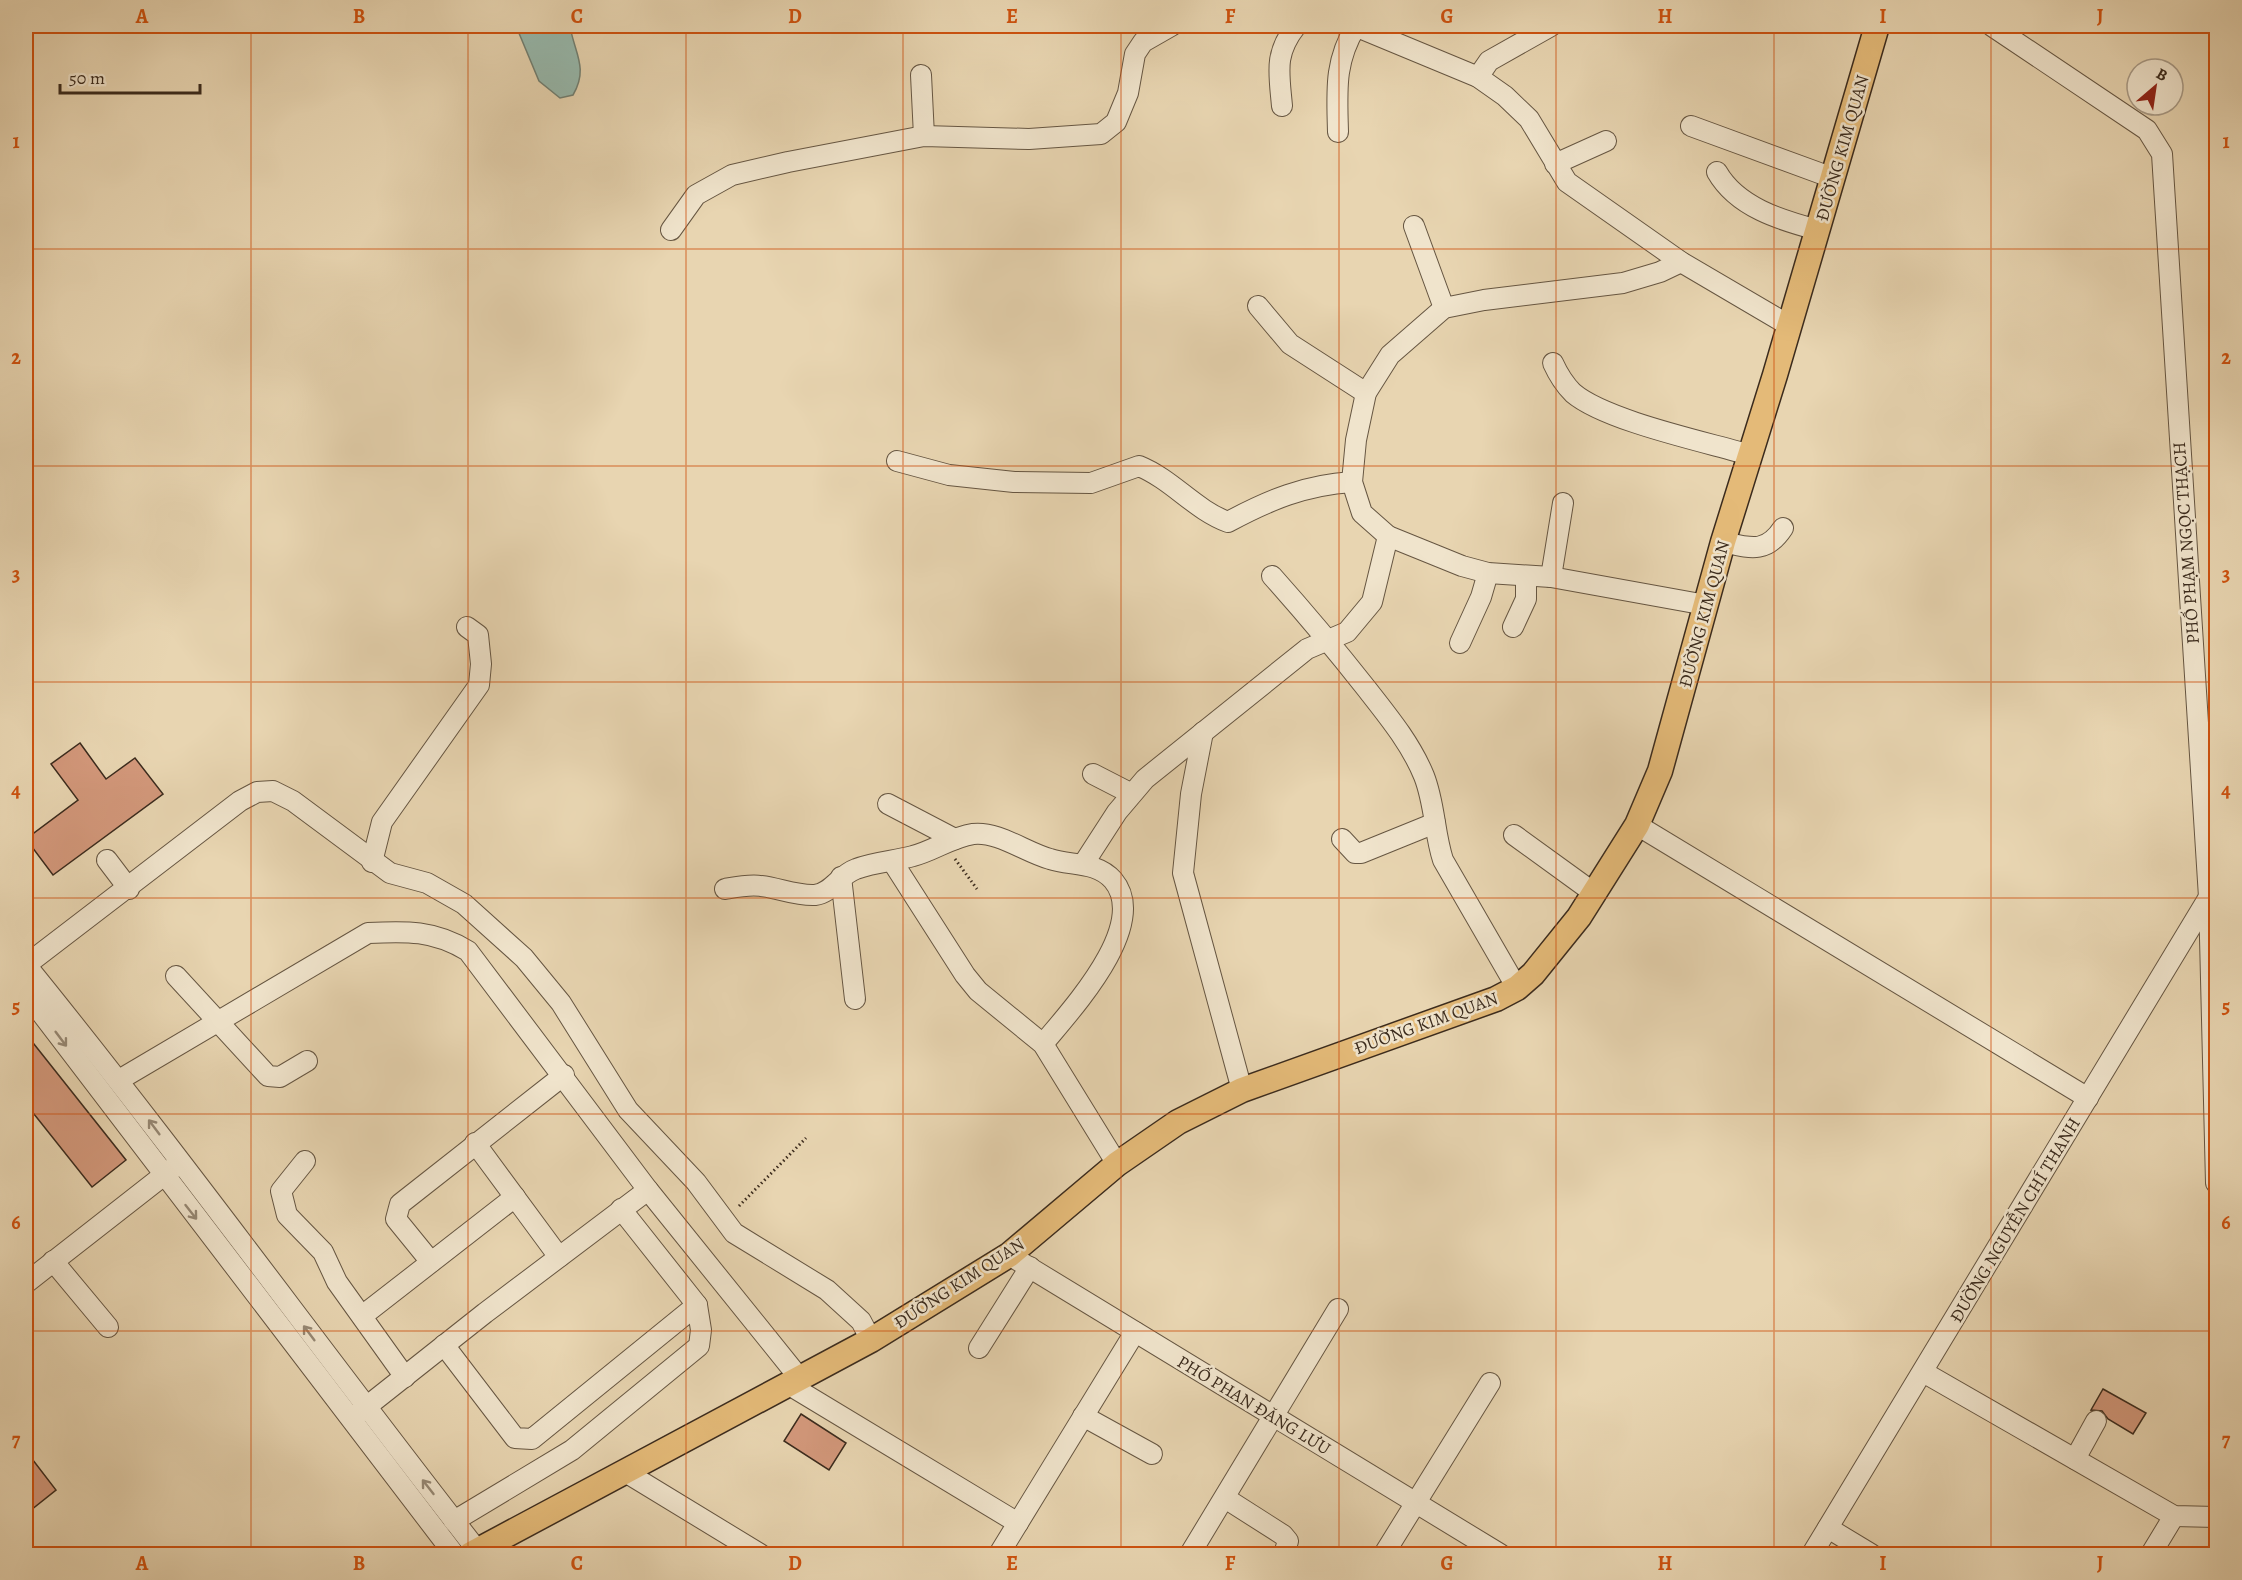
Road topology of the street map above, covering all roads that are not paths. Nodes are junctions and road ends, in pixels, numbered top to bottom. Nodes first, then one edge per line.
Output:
1 (1171, 26) edge
2 (1296, 26) edge
3 (1355, 26) edge
4 (1551, 26) edge
5 (1877, 26) edge
6 (1992, 26) edge
7 (921, 75) dead end
8 (1478, 77) junction
9 (1282, 106) dead end
10 (1691, 126) dead end
11 (1338, 132) dead end
12 (924, 136) junction
13 (1606, 141) dead end
14 (1555, 164) junction
15 (1717, 172) dead end
16 (1833, 178) junction
17 (1414, 226) dead end
18 (671, 230) dead end
19 (1818, 230) junction
20 (1681, 262) junction
21 (1258, 306) dead end
22 (1444, 308) junction
23 (1790, 326) junction
24 (1553, 363) dead end
25 (1366, 393) junction
26 (1750, 455) junction
27 (897, 461) dead end
28 (1352, 482) junction
29 (1563, 503) dead end
30 (1783, 528) dead end
31 (1388, 536) junction
32 (1723, 542) junction
33 (1488, 573) junction
34 (1272, 576) dead end
35 (1526, 576) junction
36 (1551, 577) junction
37 (1706, 605) junction
38 (467, 627) dead end
39 (1513, 627) dead end
40 (1328, 639) junction
41 (1461, 643) dead end
42 (1203, 732) junction
43 (1093, 774) dead end
44 (1130, 793) junction
45 (888, 804) dead end
46 (1435, 823) junction
47 (1637, 825) junction
48 (1514, 835) dead end
49 (1342, 839) dead end
50 (950, 842) junction
51 (107, 860) dead end
52 (892, 861) junction
53 (372, 862) junction
54 (1084, 863) junction
55 (841, 877) junction
56 (129, 889) junction
57 (725, 889) dead end
58 (2213, 891) edge
59 (1594, 893) junction
60 (26, 965) edge
61 (176, 976) dead end
62 (1517, 988) junction
63 (26, 993) edge
64 (855, 999) dead end
65 (219, 1021) junction
66 (1043, 1044) junction
67 (307, 1061) dead end
68 (564, 1075) junction
69 (119, 1080) junction
70 (1242, 1090) junction
71 (2088, 1098) junction
72 (475, 1143) junction
73 (305, 1161) dead end
74 (180, 1162) junction
75 (1117, 1164) junction
76 (163, 1176) junction
77 (2217, 1183) edge
78 (648, 1190) junction
79 (515, 1197) junction
80 (621, 1209) junction
81 (1009, 1255) junction
82 (559, 1257) junction
83 (53, 1261) junction
84 (431, 1262) junction
85 (1030, 1267) junction
86 (26, 1283) edge
87 (697, 1305) junction
88 (1338, 1309) dead end
89 (362, 1316) junction
90 (108, 1326) dead end
91 (1135, 1332) junction
92 (872, 1340) junction
93 (444, 1346) junction
94 (979, 1348) dead end
95 (1923, 1372) junction
96 (405, 1377) junction
97 (796, 1383) junction
98 (1490, 1383) dead end
99 (358, 1414) junction
100 (1083, 1416) junction
101 (1275, 1417) junction
102 (2096, 1421) dead end
103 (1152, 1454) dead end
104 (2075, 1458) junction
105 (627, 1473) junction
106 (1225, 1498) junction
107 (1416, 1503) junction
108 (2174, 1516) junction
109 (2217, 1517) edge
110 (454, 1521) junction
111 (1018, 1523) junction
112 (1828, 1528) junction
113 (467, 1553) edge
114 (760, 1554) edge
115 (999, 1554) edge
116 (1190, 1554) edge
117 (1284, 1554) edge
118 (1384, 1554) edge
119 (1500, 1554) edge
120 (1812, 1554) edge
121 (1871, 1554) edge
122 (2151, 1554) edge

1 - 12 street
2 - 9 street
3 - 8 street
3 - 11 street
4 - 8 street
5 - 16 main road, ĐƯỜNG KIM QUAN
6 - 58 street, PHỐ PHẠM NGỌC THẠCH
7 - 12 street
8 - 14 street
10 - 16 street
12 - 18 street
13 - 14 street
14 - 20 street
15 - 19 street
16 - 19 main road, ĐƯỜNG KIM QUAN
17 - 22 street
19 - 23 main road, ĐƯỜNG KIM QUAN
20 - 22 street
20 - 23 street
21 - 25 street
22 - 25 street
23 - 26 main road, ĐƯỜNG KIM QUAN
24 - 26 street
25 - 28 street
26 - 32 main road, ĐƯỜNG KIM QUAN
27 - 28 street
28 - 31 street
29 - 36 street
30 - 32 street
31 - 33 street
31 - 40 street
32 - 37 main road, ĐƯỜNG KIM QUAN
33 - 35 street
33 - 41 street
34 - 40 street
35 - 36 street
35 - 39 street
36 - 37 street
37 - 47 main road, ĐƯỜNG KIM QUAN
38 - 53 street
40 - 42 street
40 - 46 street
42 - 44 street
42 - 70 street
43 - 44 street
44 - 54 street
45 - 50 street
46 - 49 street
46 - 62 street
47 - 59 main road, ĐƯỜNG KIM QUAN
47 - 71 street
48 - 59 street
50 - 52 street
50 - 54 street
51 - 56 street
52 - 55 street
52 - 66 street
53 - 56 street
53 - 92 street
54 - 66 street
55 - 57 street
55 - 64 street
56 - 60 street
58 - 71 street, ĐƯỜNG NGUYỄN CHÍ THANH
58 - 77 street, PHỐ PHẠM NGỌC THẠCH
59 - 62 main road, ĐƯỜNG KIM QUAN
60 - 69 street
61 - 65 street
62 - 70 main road, ĐƯỜNG KIM QUAN
63 -> 76 street
65 - 67 street
65 - 68 street
65 - 69 street
66 - 75 street
68 - 72 street
68 - 78 street
74 -> 69 street
70 - 75 main road, ĐƯỜNG KIM QUAN
71 - 95 street, ĐƯỜNG NGUYỄN CHÍ THANH
72 - 79 street
72 - 84 street
73 - 89 street
74 - 76 street
99 -> 74 street
75 - 81 main road, ĐƯỜNG KIM QUAN
76 - 83 street
76 -> 99 street
78 - 80 street
78 - 97 street
79 - 82 street
79 - 84 street
80 - 82 street
80 - 87 street
81 - 85 street, PHỐ PHAN ĐĂNG LƯU
81 - 92 main road, ĐƯỜNG KIM QUAN
82 - 93 street
83 - 86 street
83 - 90 street
84 - 89 street
85 - 91 street, PHỐ PHAN ĐĂNG LƯU
85 - 94 street
87 - 93 street
87 - 110 street
88 - 101 street
89 - 96 street
91 - 100 street
91 - 101 street, PHỐ PHAN ĐĂNG LƯU
92 - 97 main road, ĐƯỜNG KIM QUAN
93 - 96 street
95 - 104 street
95 - 112 street, ĐƯỜNG NGUYỄN CHÍ THANH
96 - 99 street
97 - 105 main road, ĐƯỜNG KIM QUAN
97 - 111 street
98 - 107 street
110 -> 99 street
99 - 113 street
100 - 103 street
100 - 111 street
101 - 106 street
101 - 107 street, PHỐ PHAN ĐĂNG LƯU
102 - 104 street
104 - 108 street
105 - 113 main road, ĐƯỜNG KIM QUAN
105 - 114 street
106 - 116 street
106 - 117 street
107 - 118 street
107 - 119 street, PHỐ PHAN ĐĂNG LƯU
108 - 109 street
108 - 122 street
110 - 113 street
111 - 115 street
112 - 120 street, ĐƯỜNG NGUYỄN CHÍ THANH
112 - 121 street

